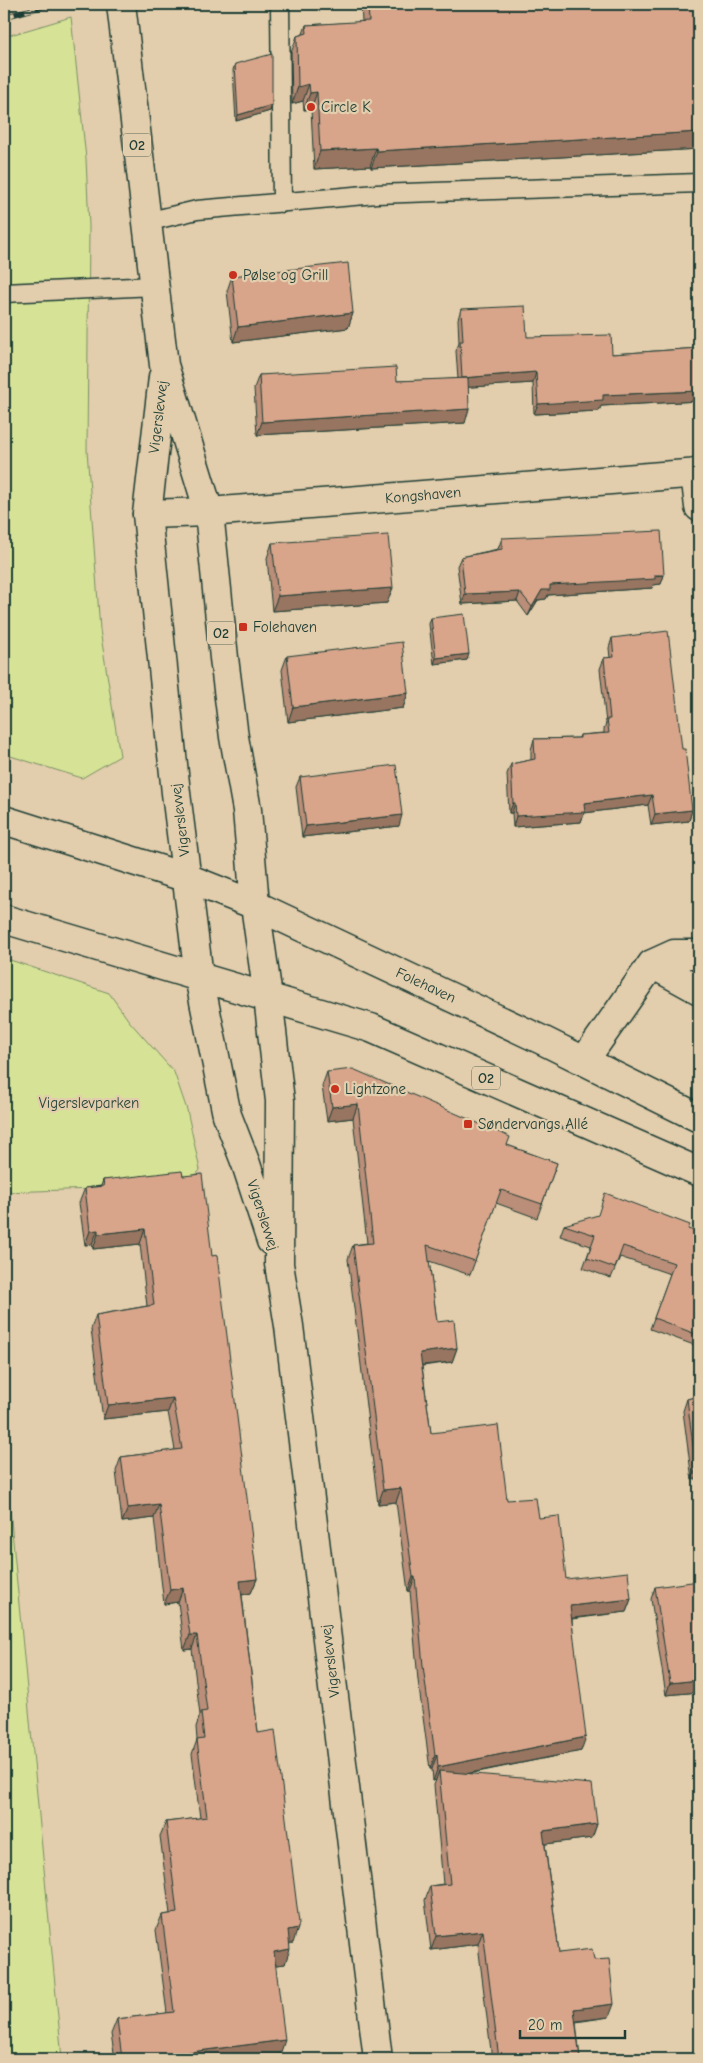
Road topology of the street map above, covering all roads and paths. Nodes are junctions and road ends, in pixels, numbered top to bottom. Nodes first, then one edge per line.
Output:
1 (121, 4) edge
2 (280, 4) edge
3 (699, 183) edge
4 (282, 203) junction
5 (146, 222) junction
6 (155, 286) junction
7 (4, 292) edge
8 (164, 366) junction
9 (697, 473) edge
10 (699, 507) edge
11 (209, 512) junction
12 (147, 514) junction
13 (4, 820) edge
14 (187, 878) junction
15 (255, 905) junction
16 (4, 920) edge
17 (699, 954) edge
18 (652, 964) junction
19 (199, 977) junction
20 (699, 990) edge
21 (268, 997) junction
22 (584, 1061) junction
23 (699, 1118) edge
24 (699, 1172) edge
25 (279, 1264) junction
26 (378, 2059) edge

1 - 5 main road, Vigerslevvej / O2
2 - 4 lane
3 - 4 lane
4 - 5 lane
5 - 6 main road, Vigerslevvej / O2
6 - 7 lane
6 - 8 main road, Vigerslevvej / O2
8 - 11 main road, Vigerslevvej / O2
8 - 12 main road, Vigerslevvej / O2
9 - 10 main road
9 - 11 main road, Kongshaven
11 - 12 main road, Kongshaven
11 - 15 main road, Vigerslevvej / O2
12 - 14 main road, Vigerslevvej / O2
13 - 14 main road, Folehaven
14 - 15 main road, Folehaven
14 - 19 main road, Vigerslevvej / O2
15 - 21 main road, Vigerslevvej / O2
15 - 22 main road, Folehaven
16 - 19 main road, O2
17 - 18 main road
18 - 20 main road
18 - 22 main road
19 - 21 main road, O2
19 - 25 main road, Vigerslevvej
21 - 24 main road, O2
21 - 25 main road, Vigerslevvej
22 - 23 main road, Folehaven
25 - 26 main road, Vigerslevvej

